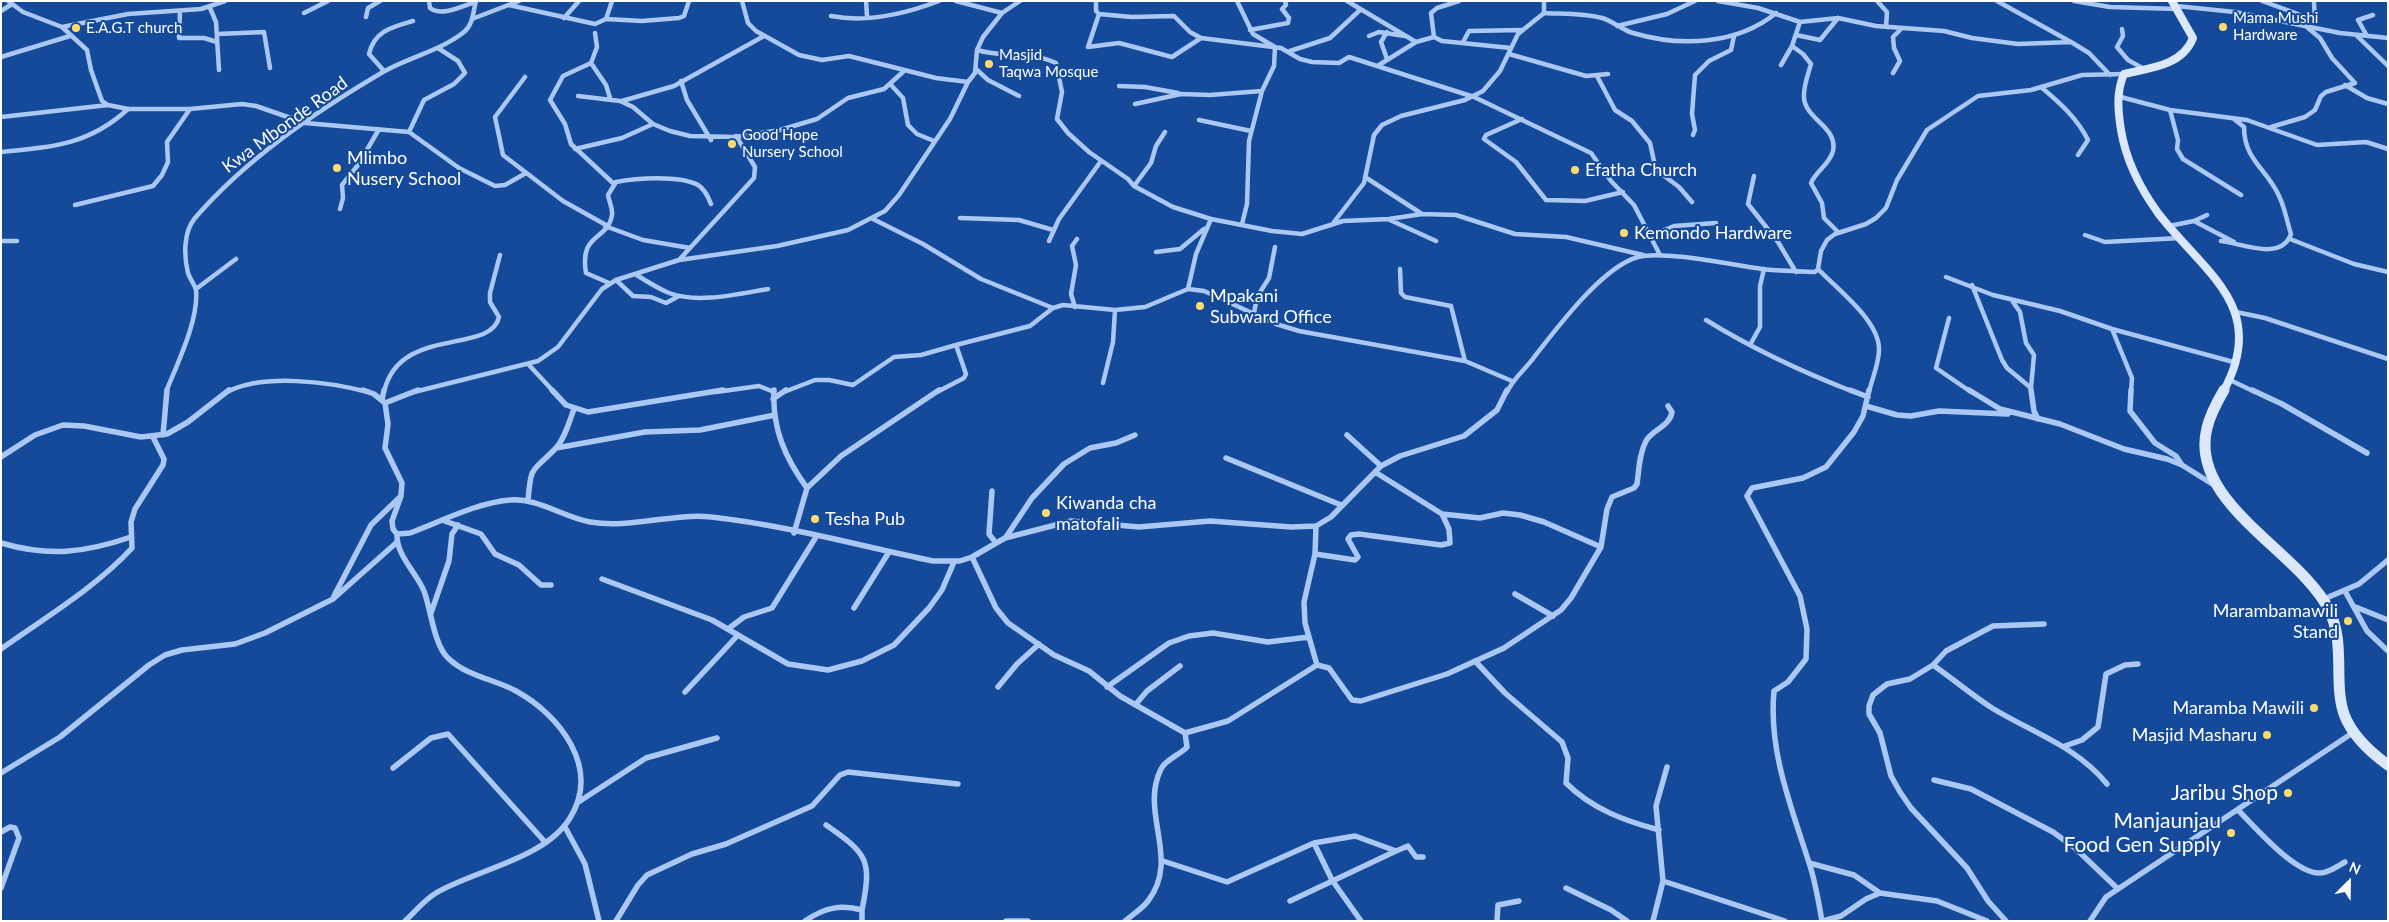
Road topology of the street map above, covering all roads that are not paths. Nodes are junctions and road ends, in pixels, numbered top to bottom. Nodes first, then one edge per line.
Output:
1 (225, 1) edge
2 (328, 1) edge
3 (380, 1) edge
4 (429, 1) edge
5 (519, 1) edge
6 (579, 1) edge
7 (612, 1) edge
8 (689, 1) edge
9 (742, 1) edge
10 (866, 1) edge
11 (939, 1) edge
12 (1020, 1) edge
13 (1096, 1) edge
14 (1237, 1) edge
15 (1285, 1) edge
16 (1347, 1) edge
17 (1459, 1) edge
18 (1544, 1) edge
19 (1695, 1) edge
20 (1718, 1) edge
21 (1877, 1) edge
22 (1997, 1) edge
23 (2074, 1) edge
24 (2262, 1) edge
25 (9, 2) edge
26 (476, 2) edge
27 (959, 2) edge
28 (2119, 2) edge
29 (2314, 2) edge
30 (509, 5) junction
31 (2176, 6) edge
32 (2120, 7) junction
33 (210, 8) junction
34 (1360, 10) junction
35 (1, 11) edge
36 (180, 11) junction
37 (304, 13) dead end
38 (1002, 13) junction
39 (1544, 13) junction
40 (1776, 13) junction
41 (1099, 14) junction
42 (2373, 15) dead end
43 (831, 16) dead end
44 (867, 16) junction
45 (366, 17) dead end
46 (564, 18) junction
47 (606, 18) junction
48 (1838, 18) junction
49 (472, 19) junction
50 (2304, 19) junction
51 (413, 21) dead end
52 (1800, 22) junction
53 (1617, 26) junction
54 (62, 27) junction
55 (1886, 27) junction
56 (2306, 27) junction
57 (1901, 29) junction
58 (2122, 29) dead end
59 (1250, 30) junction
60 (1522, 30) junction
61 (1387, 32) junction
62 (595, 33) dead end
63 (218, 34) junction
64 (1796, 35) junction
65 (2356, 35) junction
66 (70, 36) junction
67 (764, 36) junction
68 (1369, 36) dead end
69 (1405, 36) junction
70 (1734, 36) junction
71 (2367, 36) junction
72 (1434, 37) junction
73 (1201, 38) junction
74 (2388, 38) edge
75 (217, 42) junction
76 (1416, 42) junction
77 (1463, 42) junction
78 (2071, 42) junction
79 (1792, 46) junction
80 (1275, 47) junction
81 (438, 48) junction
82 (1511, 48) junction
83 (978, 50) junction
84 (1290, 51) junction
85 (1509, 54) junction
86 (1, 57) edge
87 (1388, 59) junction
88 (591, 63) junction
89 (1379, 65) junction
90 (1781, 65) dead end
91 (2388, 66) edge
92 (270, 68) dead end
93 (976, 69) junction
94 (2144, 69) junction
95 (219, 70) dead end
96 (384, 71) junction
97 (904, 71) junction
98 (1893, 73) dead end
99 (1608, 74) dead end
100 (2124, 74) junction
101 (2110, 75) junction
102 (1597, 76) junction
103 (525, 77) dead end
104 (681, 81) junction
105 (968, 82) junction
106 (891, 85) junction
107 (2345, 85) junction
108 (1119, 86) dead end
109 (2041, 87) junction
110 (1262, 90) junction
111 (1181, 94) junction
112 (578, 96) dead end
113 (1019, 96) dead end
114 (2117, 96) junction
115 (1474, 97) junction
116 (610, 98) junction
117 (622, 101) junction
118 (1135, 104) dead end
119 (2388, 104) edge
120 (108, 105) junction
121 (128, 109) junction
122 (190, 109) junction
123 (2170, 110) junction
124 (1, 117) edge
125 (1522, 118) junction
126 (2234, 119) junction
127 (1199, 120) dead end
128 (305, 123) junction
129 (653, 124) junction
130 (2271, 128) junction
131 (378, 131) junction
132 (1251, 131) junction
133 (408, 132) junction
134 (1165, 132) dead end
135 (1692, 135) dead end
136 (736, 136) junction
137 (711, 140) junction
138 (934, 141) junction
139 (575, 150) junction
140 (2388, 150) edge
141 (1, 152) edge
142 (2078, 155) dead end
143 (1101, 161) junction
144 (526, 173) junction
145 (1754, 176) dead end
146 (1365, 177) junction
147 (614, 184) junction
148 (1134, 186) junction
149 (1623, 192) junction
150 (2241, 195) dead end
151 (1692, 202) dead end
152 (711, 204) dead end
153 (75, 205) dead end
154 (340, 209) dead end
155 (1422, 214) junction
156 (2207, 215) dead end
157 (960, 218) dead end
158 (873, 219) junction
159 (1211, 219) junction
160 (1389, 220) junction
161 (2194, 221) junction
162 (1334, 222) junction
163 (1716, 223) dead end
164 (1242, 224) junction
165 (606, 226) junction
166 (2170, 226) junction
167 (1206, 227) junction
168 (1053, 230) junction
169 (1838, 232) junction
170 (2085, 235) dead end
171 (1651, 236) junction
172 (2180, 238) junction
173 (1077, 239) dead end
174 (2290, 239) junction
175 (1, 240) edge
176 (1049, 241) dead end
177 (1436, 241) dead end
178 (2221, 241) dead end
179 (17, 242) dead end
180 (2236, 243) junction
181 (1275, 247) dead end
182 (690, 248) junction
183 (1156, 252) dead end
184 (500, 255) dead end
185 (1660, 255) junction
186 (1644, 256) junction
187 (236, 259) dead end
188 (679, 260) junction
189 (1400, 269) dead end
190 (1764, 269) junction
191 (1818, 269) junction
192 (1796, 272) junction
193 (2388, 272) edge
194 (635, 274) junction
195 (1946, 277) dead end
196 (616, 280) junction
197 (609, 283) junction
198 (1972, 286) junction
199 (196, 289) junction
200 (768, 289) dead end
201 (1188, 289) junction
202 (679, 296) junction
203 (2011, 300) junction
204 (1075, 307) junction
205 (1053, 308) junction
206 (1115, 310) junction
207 (2236, 312) junction
208 (1254, 313) junction
209 (1948, 318) dead end
210 (1706, 320) dead end
211 (2112, 329) junction
212 (956, 345) junction
213 (1750, 345) junction
214 (2388, 359) edge
215 (1465, 361) junction
216 (2237, 364) junction
217 (529, 365) junction
218 (2230, 380) junction
219 (1512, 381) junction
220 (1103, 383) dead end
221 (2031, 388) junction
222 (1868, 397) junction
223 (773, 399) junction
224 (384, 402) junction
225 (1668, 406) dead end
226 (1866, 406) junction
227 (574, 409) junction
228 (775, 414) junction
229 (2012, 414) junction
230 (2038, 419) junction
231 (163, 435) junction
232 (1135, 435) dead end
233 (1347, 435) dead end
234 (153, 437) junction
235 (556, 448) junction
236 (2367, 453) dead end
237 (1, 456) edge
238 (1226, 458) dead end
239 (2182, 465) junction
240 (1382, 466) junction
241 (1375, 472) junction
242 (807, 488) junction
243 (2219, 488) junction
244 (992, 490) dead end
245 (401, 496) junction
246 (528, 501) junction
247 (1341, 506) junction
248 (1442, 514) junction
249 (442, 520) junction
250 (458, 526) junction
251 (1316, 526) junction
252 (794, 533) junction
253 (396, 534) junction
254 (131, 537) junction
255 (816, 537) junction
256 (1006, 538) junction
257 (396, 543) junction
258 (996, 543) junction
259 (1, 544) edge
260 (1601, 547) junction
261 (888, 552) junction
262 (1315, 554) junction
263 (972, 558) junction
264 (2388, 560) edge
265 (954, 562) junction
266 (602, 579) dead end
267 (551, 586) dead end
268 (2346, 593) junction
269 (1515, 594) dead end
270 (333, 599) junction
271 (2324, 599) junction
272 (2353, 606) junction
273 (854, 608) dead end
274 (431, 614) junction
275 (1553, 616) junction
276 (2388, 620) edge
277 (2044, 624) dead end
278 (728, 629) junction
279 (738, 635) junction
280 (1309, 637) junction
281 (1039, 644) junction
282 (1, 649) edge
283 (2388, 651) edge
284 (1475, 661) junction
285 (2138, 664) dead end
286 (1316, 665) junction
287 (1933, 665) junction
288 (1180, 666) dead end
289 (1107, 687) junction
290 (998, 688) dead end
291 (685, 692) dead end
292 (1136, 704) junction
293 (2354, 732) junction
294 (1185, 733) junction
295 (717, 738) dead end
296 (2065, 746) junction
297 (2388, 765) edge
298 (1667, 767) dead end
299 (393, 768) dead end
300 (1, 773) edge
301 (1934, 780) dead end
302 (958, 784) dead end
303 (2107, 784) dead end
304 (580, 801) junction
305 (2238, 810) junction
306 (826, 825) dead end
307 (565, 827) junction
308 (1659, 830) junction
309 (1, 832) edge
310 (544, 842) junction
311 (1314, 843) junction
312 (1396, 851) junction
313 (1423, 857) dead end
314 (1163, 860) junction
315 (2345, 862) dead end
316 (1809, 863) junction
317 (1332, 880) junction
318 (1663, 881) junction
319 (1, 888) edge
320 (1566, 888) dead end
321 (2118, 889) junction
322 (1880, 893) junction
323 (1290, 900) dead end
324 (1519, 901) dead end
325 (862, 910) junction
326 (1840, 918) edge
327 (405, 921) edge
328 (599, 921) edge
329 (616, 921) edge
330 (805, 921) edge
331 (862, 921) edge
332 (1006, 921) edge
333 (1028, 921) edge
334 (1125, 921) edge
335 (1360, 921) edge
336 (1497, 921) edge
337 (1627, 921) edge
338 (1653, 921) edge
339 (1786, 921) edge
340 (1822, 921) edge
341 (1987, 921) edge
342 (2006, 921) edge
343 (2090, 921) edge

1 - 33 street
2 - 37 street
3 - 45 street
4 - 26 street
5 - 30 street
6 - 46 street
7 - 47 street
8 - 47 street
9 - 67 street
10 - 44 street
11 - 44 street
12 - 38 street
13 - 41 street
14 - 59 street
15 - 59 street
16 - 34 street
17 - 72 street
18 - 39 street
19 - 53 street
20 - 40 street
21 - 55 street
22 - 78 street
23 - 32 street
24 - 50 street
25 - 35 street
25 - 54 street
26 - 49 street
27 - 38 street
28 - 32 street
29 - 50 street
30 - 46 street
30 - 49 street
31 - 32 street
31 - 56 street
31 - 94 street
33 - 36 street
33 - 63 street
34 - 69 street
34 - 84 street
36 - 54 street
36 - 75 street
38 - 83 street
39 - 53 street
39 - 60 street
40 - 52 street
40 - 70 street
41 - 73 street
41 - 73 street
42 - 71 street
43 - 44 street
46 - 47 street
48 - 52 street
48 - 55 street
48 - 64 street
49 - 81 street, Kwa Mbonde Road
50 - 56 street
51 - 96 street
52 - 64 street
53 - 70 street
54 - 66 street
55 - 57 street
56 - 65 street
56 - 107 street
57 - 78 street
57 - 98 street
58 - 94 street
59 - 80 street
60 - 77 street
60 - 82 street
61 - 68 street
61 - 69 street
61 - 87 street
62 - 88 street
63 - 75 street
63 - 92 street
64 - 79 street
65 - 71 street
65 - 91 street
66 - 86 street
66 - 120 street
67 - 97 street
67 - 104 street
69 - 76 street
70 - 135 street
71 - 74 street
72 - 76 street
72 - 77 street
73 - 80 street
75 - 95 street
76 - 87 street
77 - 82 street
78 - 101 street
79 - 90 street
79 - 169 street
80 - 84 street
80 - 110 street
81 - 96 street, Kwa Mbonde Road
81 - 133 street
82 - 85 street
83 - 93 street
83 - 143 street
84 - 89 street
85 - 102 street
85 - 115 street
87 - 89 street
88 - 116 street
88 - 139 street
89 - 115 street
93 - 105 street
93 - 113 street
94 - 100 street
96 - 128 street, Kwa Mbonde Road
97 - 105 street
97 - 106 street
99 - 102 street
100 - 101 street
100 - 114 street
101 - 109 street
102 - 151 street
103 - 144 street
104 - 117 street
104 - 137 street
105 - 138 street
106 - 136 street
106 - 138 street
107 - 119 street
107 - 130 street
108 - 111 street
109 - 142 street
109 - 169 street
110 - 111 street
110 - 132 street
111 - 118 street
112 - 116 street
114 - 123 street
114 - 166 street
115 - 125 street
115 - 146 street
116 - 117 street
117 - 129 street
120 - 121 street
120 - 124 street
121 - 122 street
121 - 141 street
122 - 128 street
122 - 153 street
123 - 126 street
123 - 150 street
125 - 149 street
125 - 149 street
126 - 130 street
126 - 174 street
127 - 132 street
128 - 131 street
128 - 199 street, Kwa Mbonde Road
129 - 137 street
129 - 139 street
130 - 140 street
131 - 133 street
131 - 154 street
132 - 164 street
133 - 144 street
134 - 148 street
136 - 137 street
136 - 182 street
138 - 158 street
139 - 147 street
143 - 148 street
143 - 168 street
144 - 165 street
145 - 192 street
146 - 155 street
146 - 162 street
147 - 152 street
147 - 165 street
148 - 159 street
149 - 171 street
155 - 160 street
155 - 186 street
156 - 161 street
157 - 168 street
158 - 188 street
158 - 205 street
159 - 164 street
159 - 167 street
160 - 162 street
160 - 177 street
161 - 166 street
161 - 180 street
162 - 164 street
163 - 171 street
165 - 182 street
165 - 197 street
166 - 172 street
167 - 183 street
167 - 201 street
168 - 176 street
169 - 191 street
170 - 172 street
171 - 185 street
172 - 207 street
173 - 204 street
174 - 180 street
174 - 193 street
175 - 179 street
178 - 180 street
181 - 208 street
182 - 188 street
184 - 224 street
185 - 186 street
185 - 190 street
186 - 219 street
187 - 199 street
188 - 194 street
189 - 215 street
190 - 192 street
190 - 213 street
191 - 192 street
191 - 222 street
194 - 196 street
194 - 202 street
195 - 198 street
196 - 197 street
196 - 202 street
197 - 217 street
198 - 203 street
198 - 221 street
199 - 231 street
200 - 202 street
201 - 206 street
201 - 208 street
203 - 211 street
203 - 221 street
204 - 205 street
204 - 206 street
205 - 212 street
206 - 220 street
207 - 214 street
207 - 216 street
208 - 215 street
209 - 229 street
210 - 213 street
211 - 216 street
211 - 239 street
212 - 223 street
212 - 242 street
213 - 222 street
215 - 219 street
216 - 218 street
217 - 224 street
217 - 227 street
218 - 236 street
218 - 243 street
219 - 240 street
221 - 230 street
222 - 226 street
223 - 227 street
223 - 228 street
224 - 231 street
224 - 245 street
225 - 260 street
226 - 229 street
226 - 316 street
227 - 235 street
228 - 235 street
228 - 242 street
229 - 230 street
230 - 239 street
231 - 234 street
232 - 256 street
233 - 240 street
234 - 237 street
234 - 254 street
235 - 246 street
238 - 247 street
239 - 243 street
240 - 241 street
241 - 247 street
241 - 248 street
242 - 252 street
243 - 271 street
244 - 258 street
245 - 253 street
245 - 270 street
246 - 249 street
246 - 252 street
247 - 251 street
248 - 260 street
248 - 262 street
249 - 250 street
249 - 253 street
250 - 267 street
250 - 274 street
251 - 256 street
251 - 262 street
252 - 255 street
253 - 257 street
254 - 259 street
254 - 282 street
255 - 261 street
255 - 278 street
256 - 258 street
257 - 270 street
257 - 274 street
258 - 263 street
260 - 275 street
261 - 265 street
261 - 273 street
262 - 280 street
263 - 265 street
263 - 281 street
264 - 268 street
265 - 279 street
266 - 278 street
268 - 271 street
268 - 272 street
269 - 275 street
270 - 300 street
271 - 293 street
272 - 276 street
272 - 283 street
274 - 304 street
275 - 284 street
277 - 287 street
278 - 279 street
279 - 291 street
280 - 286 street
280 - 289 street
281 - 289 street
281 - 290 street
284 - 286 street
284 - 308 street
285 - 296 street
286 - 294 street
287 - 296 street
287 - 342 street
288 - 292 street
289 - 292 street
292 - 294 street
293 - 297 street
293 - 305 street
294 - 314 street
295 - 304 street
296 - 303 street
298 - 308 street
299 - 310 street
301 - 321 street
302 - 329 street
304 - 307 street
305 - 315 street
305 - 321 street
306 - 325 street
307 - 310 street
307 - 328 street
308 - 318 street
309 - 319 street
310 - 327 street
311 - 312 street
311 - 314 street
311 - 317 street
312 - 313 street
312 - 317 street
314 - 334 street
316 - 322 street
316 - 340 street
317 - 323 street
317 - 335 street
318 - 338 street
318 - 339 street
320 - 337 street
321 - 343 street
322 - 326 street
322 - 341 street
324 - 336 street
325 - 330 street
325 - 331 street
326 - 340 street
332 - 333 street

